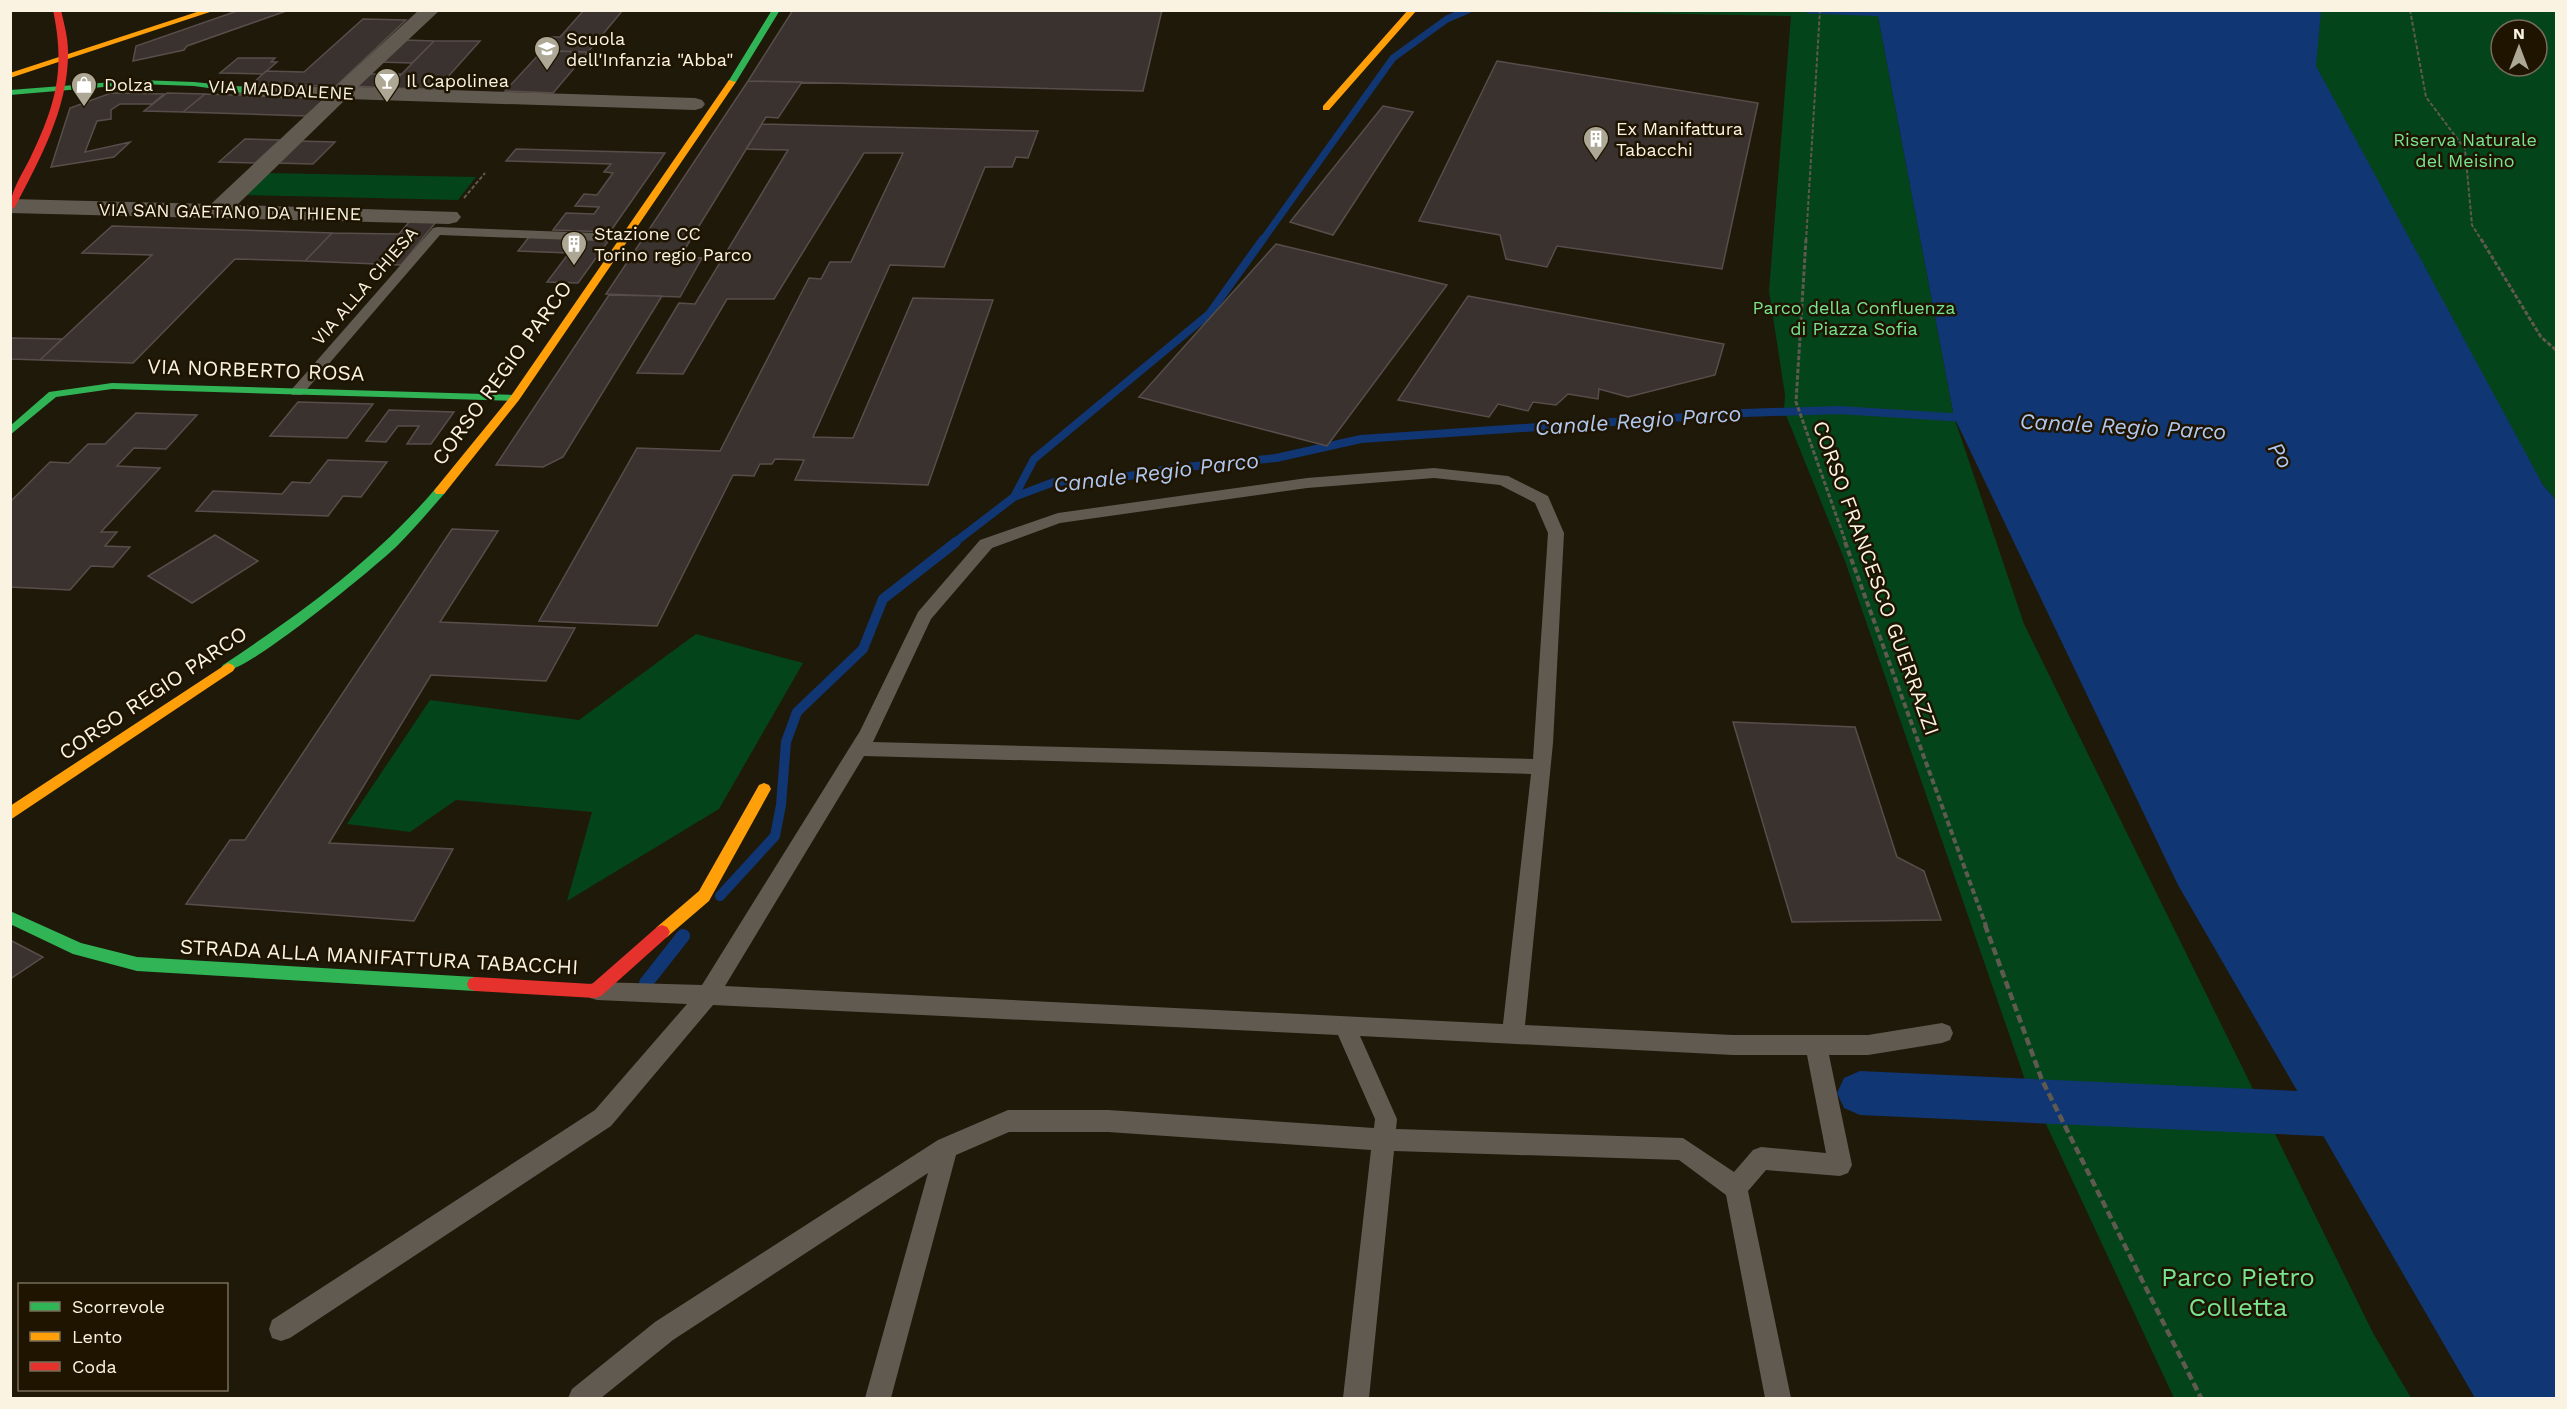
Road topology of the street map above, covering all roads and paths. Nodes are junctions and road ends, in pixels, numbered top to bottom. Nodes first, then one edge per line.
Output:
1 (57, 10) edge
2 (183, 10) edge
3 (212, 10) edge
4 (431, 10) edge
5 (776, 10) edge
6 (1413, 10) edge
7 (1820, 10) edge
8 (2410, 10) edge
9 (64, 56) junction
10 (36, 64) junction
11 (10, 69) edge
12 (10, 76) edge
13 (244, 90) joint
14 (58, 92) junction
15 (10, 93) edge
16 (340, 94) junction
17 (695, 104) dead end
18 (1326, 108) dead end
19 (11, 207) edge
20 (217, 211) junction
21 (443, 224) junction
22 (624, 238) junction
23 (2556, 350) edge
24 (297, 392) junction
25 (515, 398) junction
26 (10, 432) edge
27 (860, 749) junction
28 (1541, 767) junction
29 (764, 789) dead end
30 (10, 814) edge
31 (10, 917) edge
32 (595, 991) junction
33 (708, 995) junction
34 (1345, 1026) junction
35 (1942, 1033) dead end
36 (1513, 1035) junction
37 (1816, 1046) junction
38 (1383, 1140) junction
39 (946, 1148) junction
40 (1736, 1188) junction
41 (281, 1329) dead end
42 (581, 1398) edge
43 (878, 1398) edge
44 (1356, 1398) edge
45 (1778, 1398) edge
46 (2201, 1398) edge

1 - 9 street
2 - 9 street
3 - 9 street
4 - 16 street
5 - 22 street, CORSO REGIO PARCO
6 - 18 street
7 - 46 path, CORSO FRANCESCO GUERRAZZI
8 - 23 path
9 - 10 street
9 - 12 street
9 - 14 street
10 - 11 street
10 - 12 street
13 - 14 street, VIA MADDALENE
13 - 16 street, VIA MADDALENE
14 - 15 street, VIA MADDALENE
14 - 19 street
16 - 17 street, VIA MADDALENE
16 - 20 street
19 - 20 street, VIA SAN GAETANO DA THIENE
20 - 21 street, VIA SAN GAETANO DA THIENE
21 - 22 lane, VIA SAN GAETANO DA THIENE
21 - 24 lane, VIA ALLA CHIESA
22 - 25 street, CORSO REGIO PARCO
24 - 25 street, VIA NORBERTO ROSA
24 - 26 street, VIA NORBERTO ROSA
25 - 30 street, CORSO REGIO PARCO
27 - 28 lane
27 - 28 lane
27 - 33 lane
28 - 36 lane
29 - 32 street, STRADA ALLA MANIFATTURA TABACCHI
31 - 32 street, STRADA ALLA MANIFATTURA TABACCHI
32 - 33 lane
33 - 34 lane
33 - 41 lane
34 - 36 lane
34 - 38 lane
35 - 37 lane
36 - 37 lane
37 - 40 lane
38 - 39 lane
38 - 40 lane
38 - 44 lane
39 - 42 lane
39 - 43 lane
40 - 45 lane

